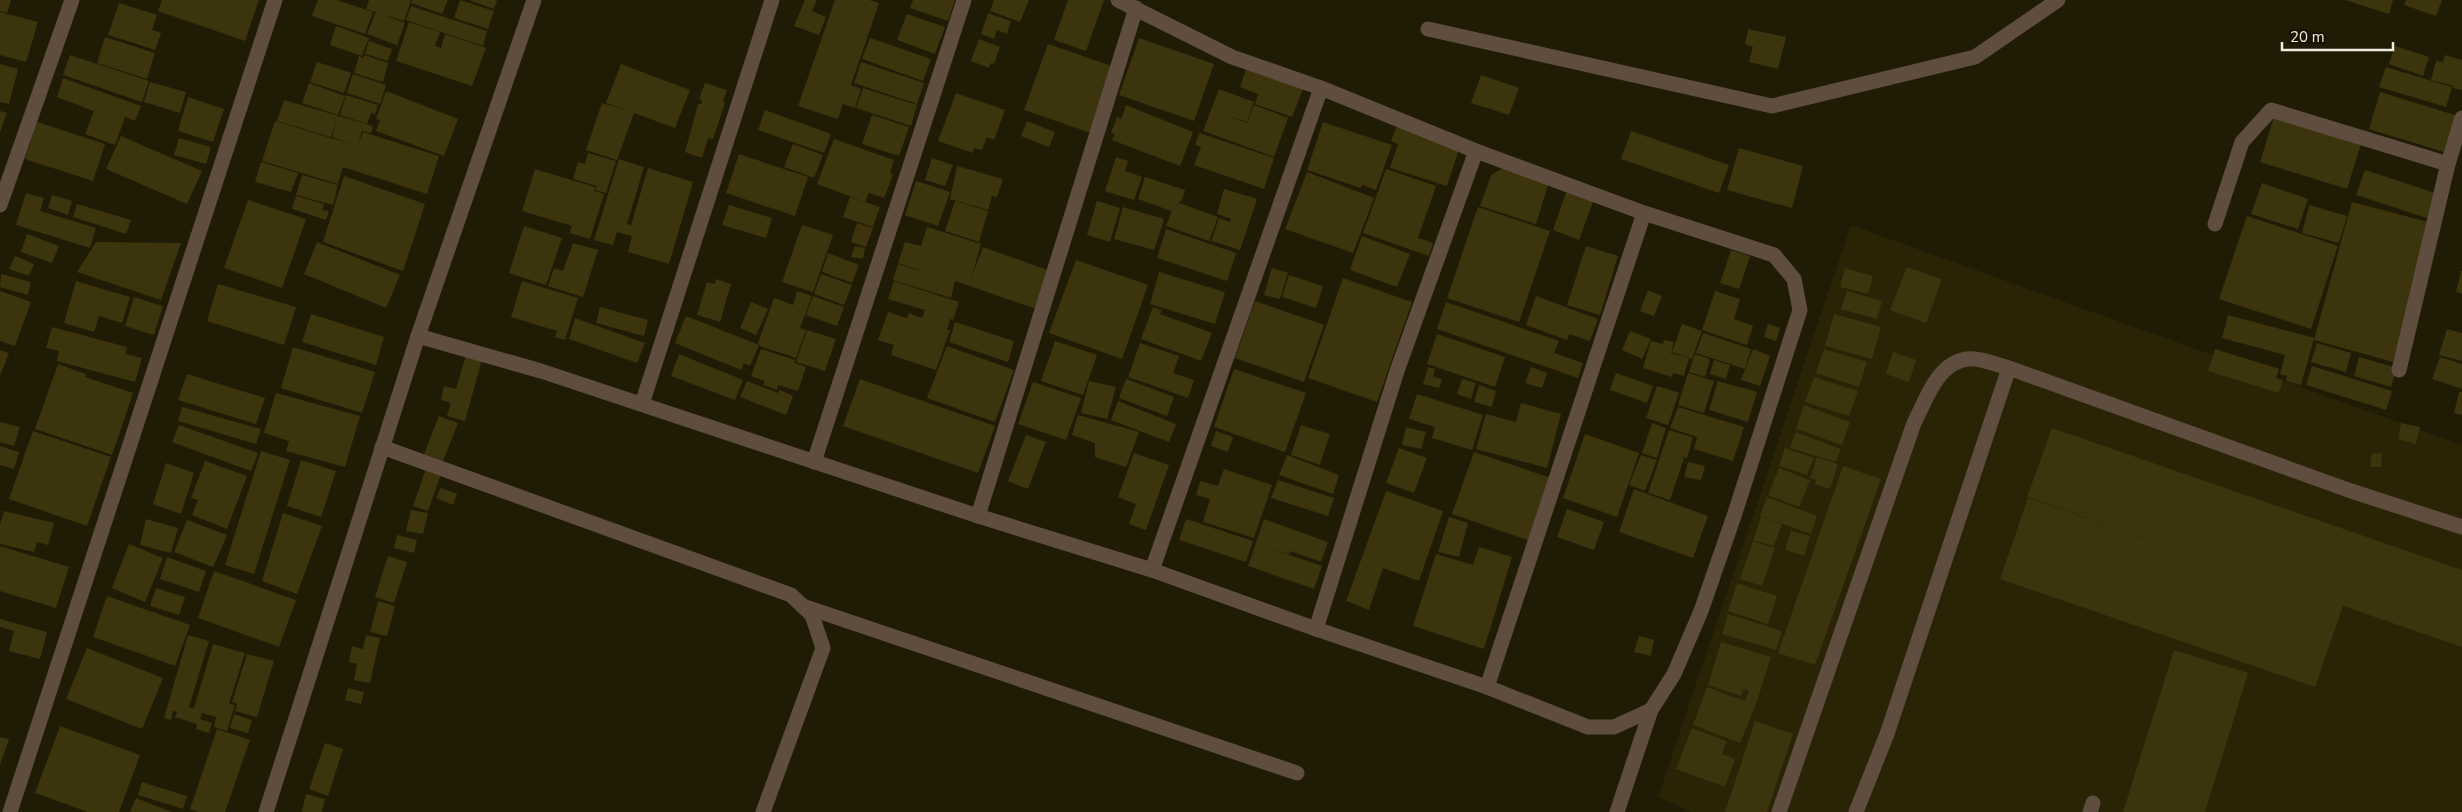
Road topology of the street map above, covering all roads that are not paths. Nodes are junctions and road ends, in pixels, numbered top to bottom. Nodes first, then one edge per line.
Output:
1 (72, 0) edge
2 (275, 0) edge
3 (534, 0) edge
4 (772, 0) edge
5 (964, 0) edge
6 (1118, 0) edge
7 (2058, 0) edge
8 (1136, 8) junction
9 (1428, 30) dead end
10 (1321, 88) junction
11 (2462, 118) edge
12 (1476, 151) junction
13 (2448, 164) junction
14 (0, 205) edge
15 (1644, 213) junction
16 (2215, 224) dead end
17 (418, 336) junction
18 (2009, 368) junction
19 (2399, 370) dead end
20 (642, 404) junction
21 (382, 447) junction
22 (814, 462) junction
23 (978, 516) junction
24 (2462, 527) edge
25 (1152, 570) junction
26 (802, 605) junction
27 (1316, 629) junction
28 (1487, 687) junction
29 (1652, 710) junction
30 (1298, 773) dead end
31 (10, 812) edge
32 (266, 812) edge
33 (763, 812) edge
34 (1617, 812) edge
35 (1779, 812) edge
36 (1856, 812) edge

1 - 14 street
2 - 31 street
3 - 17 street
4 - 20 street
5 - 22 street
6 - 8 street
7 - 9 street
8 - 10 street
8 - 23 street
10 - 12 street
10 - 25 street
11 - 13 street
12 - 15 street
12 - 27 street
13 - 16 street
13 - 19 street
15 - 28 street
15 - 29 street
17 - 20 street
17 - 21 street
18 - 24 street
18 - 35 street
18 - 36 street
20 - 22 street
21 - 26 street
21 - 32 street
22 - 23 street
23 - 25 street
25 - 27 street
26 - 30 street
26 - 33 street
27 - 28 street
28 - 29 street
29 - 34 street

